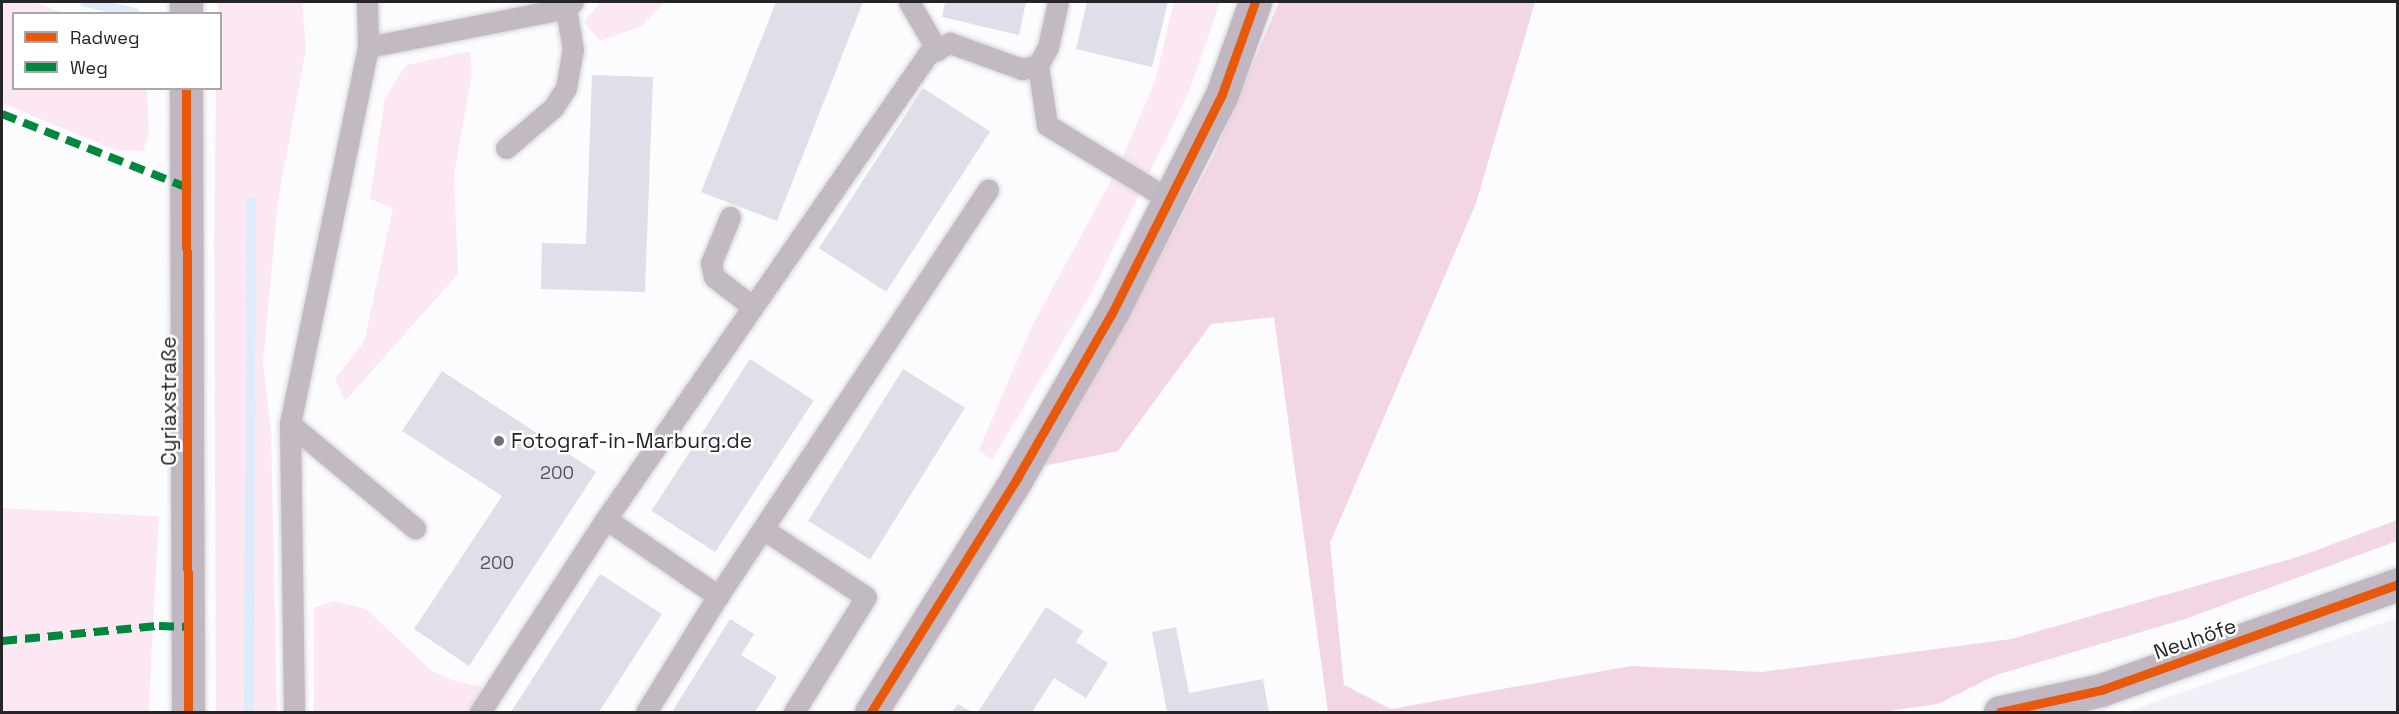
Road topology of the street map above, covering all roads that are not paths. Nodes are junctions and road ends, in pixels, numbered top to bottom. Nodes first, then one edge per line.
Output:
1 (367, 2) edge
2 (909, 2) edge
3 (1058, 2) edge
4 (1255, 2) edge
5 (569, 5) edge
6 (541, 7) edge
7 (368, 47) junction
8 (937, 50) junction
9 (1038, 65) junction
10 (186, 90) edge
11 (506, 148) dead end
12 (988, 189) dead end
13 (1170, 200) junction
14 (730, 217) dead end
15 (753, 307) junction
16 (290, 424) junction
17 (606, 519) junction
18 (415, 528) dead end
19 (763, 528) junction
20 (2397, 584) edge
21 (718, 596) junction
22 (188, 712) edge
23 (294, 712) edge
24 (480, 712) edge
25 (646, 712) edge
26 (794, 712) edge
27 (871, 712) edge
28 (2000, 712) edge

1 - 7 lane
2 - 8 lane
3 - 9 lane
4 - 13 street
5 - 6 lane
5 - 11 lane
6 - 7 lane
7 - 16 lane
8 - 9 lane
8 - 15 lane
9 - 13 lane
10 - 22 street, Cyriaxstraße
12 - 19 lane
13 - 27 street
14 - 15 lane
15 - 17 lane
16 - 18 lane
16 - 23 lane
17 - 21 lane
17 - 24 lane
19 - 21 lane
19 - 26 lane
20 - 28 street, Neuhöfe
21 - 25 lane

